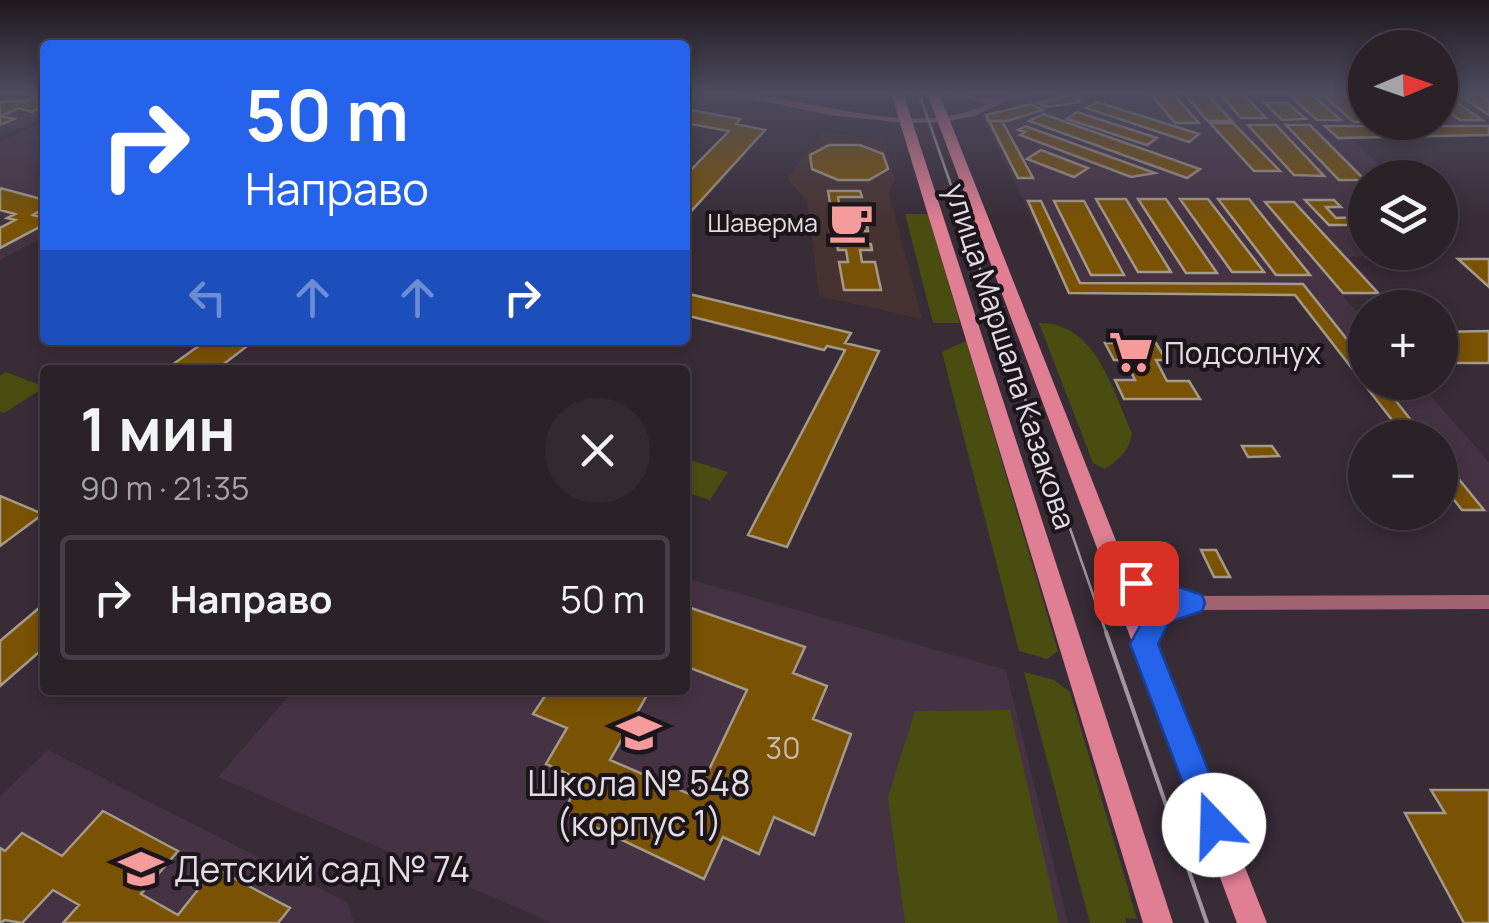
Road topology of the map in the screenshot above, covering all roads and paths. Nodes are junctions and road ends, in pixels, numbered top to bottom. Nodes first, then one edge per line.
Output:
1 (911, 136) edge
2 (949, 136) edge
3 (1115, 569) junction
4 (1489, 602) edge
5 (1192, 603) junction
6 (1144, 644) junction
7 (1158, 923) edge
8 (1252, 923) edge

1 - 7 main road, улица Маршала Казакова
2 - 3 main road, улица Маршала Казакова
3 - 5 street
3 - 6 main road, улица Маршала Казакова
4 - 5 street
5 - 6 street
6 - 8 main road, улица Маршала Казакова

